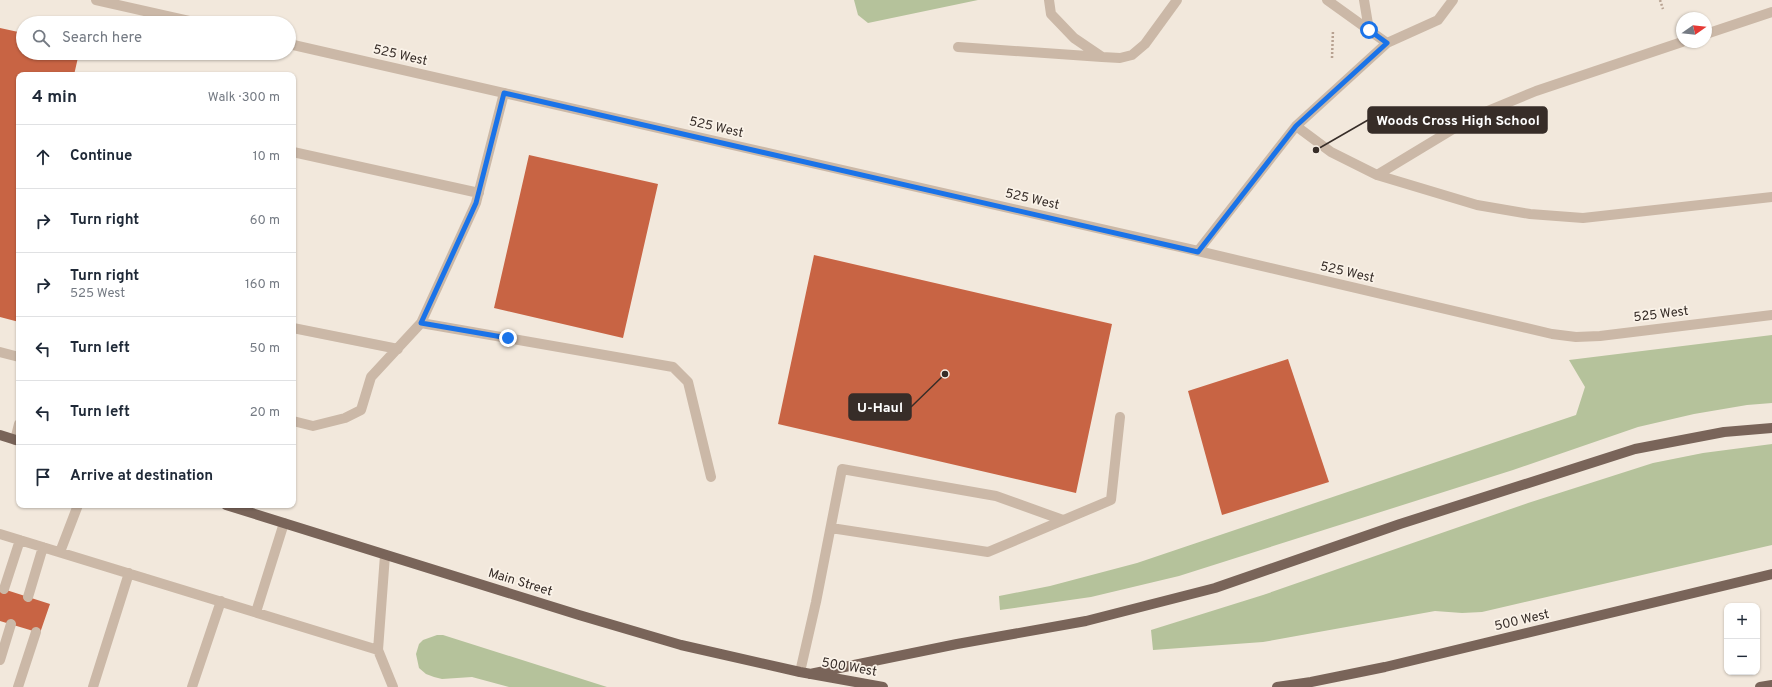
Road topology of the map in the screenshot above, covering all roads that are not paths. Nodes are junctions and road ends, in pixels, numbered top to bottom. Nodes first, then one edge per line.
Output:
1 (96, 0) edge
2 (1049, 0) edge
3 (1177, 0) edge
4 (1328, 0) edge
5 (1364, 0) edge
6 (1453, 0) edge
7 (1772, 12) edge
8 (167, 16) edge
9 (1369, 30) junction
10 (1712, 32) edge
11 (1387, 43) junction
12 (1676, 44) edge
13 (296, 46) edge
14 (958, 47) dead end
15 (1102, 57) junction
16 (504, 93) junction
17 (1296, 126) junction
18 (296, 153) edge
19 (1377, 175) junction
20 (479, 193) junction
21 (1772, 197) edge
22 (1198, 252) junction
23 (1772, 315) edge
24 (421, 323) junction
25 (296, 329) edge
26 (398, 349) junction
27 (0, 352) edge
28 (16, 356) edge
29 (1120, 417) dead end
30 (296, 422) edge
31 (1772, 428) edge
32 (0, 435) edge
33 (16, 440) edge
34 (711, 477) dead end
35 (77, 508) edge
36 (236, 508) edge
37 (1063, 520) junction
38 (284, 523) junction
39 (830, 528) junction
40 (0, 534) edge
41 (20, 540) junction
42 (43, 547) junction
43 (60, 552) junction
44 (385, 555) junction
45 (129, 573) junction
46 (1772, 574) edge
47 (4, 589) dead end
48 (28, 596) dead end
49 (221, 601) junction
50 (256, 612) junction
51 (11, 624) dead end
52 (36, 632) dead end
53 (378, 650) junction
54 (0, 660) edge
55 (800, 672) junction
56 (810, 674) junction
57 (1772, 685) edge
58 (18, 687) edge
59 (94, 687) edge
60 (192, 687) edge
61 (393, 687) edge
62 (841, 687) edge
63 (883, 687) edge
64 (1277, 687) edge
65 (1760, 687) edge

1 - 8 street
2 - 15 street
3 - 15 street
4 - 9 street
5 - 9 street
6 - 11 street
7 - 10 street
9 - 11 street
11 - 17 street
12 - 19 street
13 - 16 street, 525 West
14 - 15 street
16 - 20 street
16 - 22 street, 525 West
17 - 19 street
17 - 22 street
18 - 20 street
19 - 21 street
20 - 24 street
22 - 23 street, 525 West
24 - 26 street
24 - 34 street
25 - 26 street
26 - 30 street
27 - 28 street
29 - 37 street
31 - 56 main road
32 - 33 main road
35 - 43 street
36 - 38 main road, Main Street
37 - 39 street
37 - 39 street
38 - 44 main road, Main Street
38 - 50 street
39 - 55 street
40 - 41 street
41 - 42 street
41 - 47 street
42 - 43 street
42 - 48 street
43 - 45 street
44 - 53 street
44 - 55 main road, Main Street
45 - 49 street
45 - 59 street
46 - 64 main road, 500 West
49 - 50 street
49 - 60 street
50 - 53 street
51 - 54 street
52 - 58 street
53 - 61 street
55 - 56 main road, Main Street
56 - 62 main road
56 - 63 main road, 500 West
57 - 65 main road

